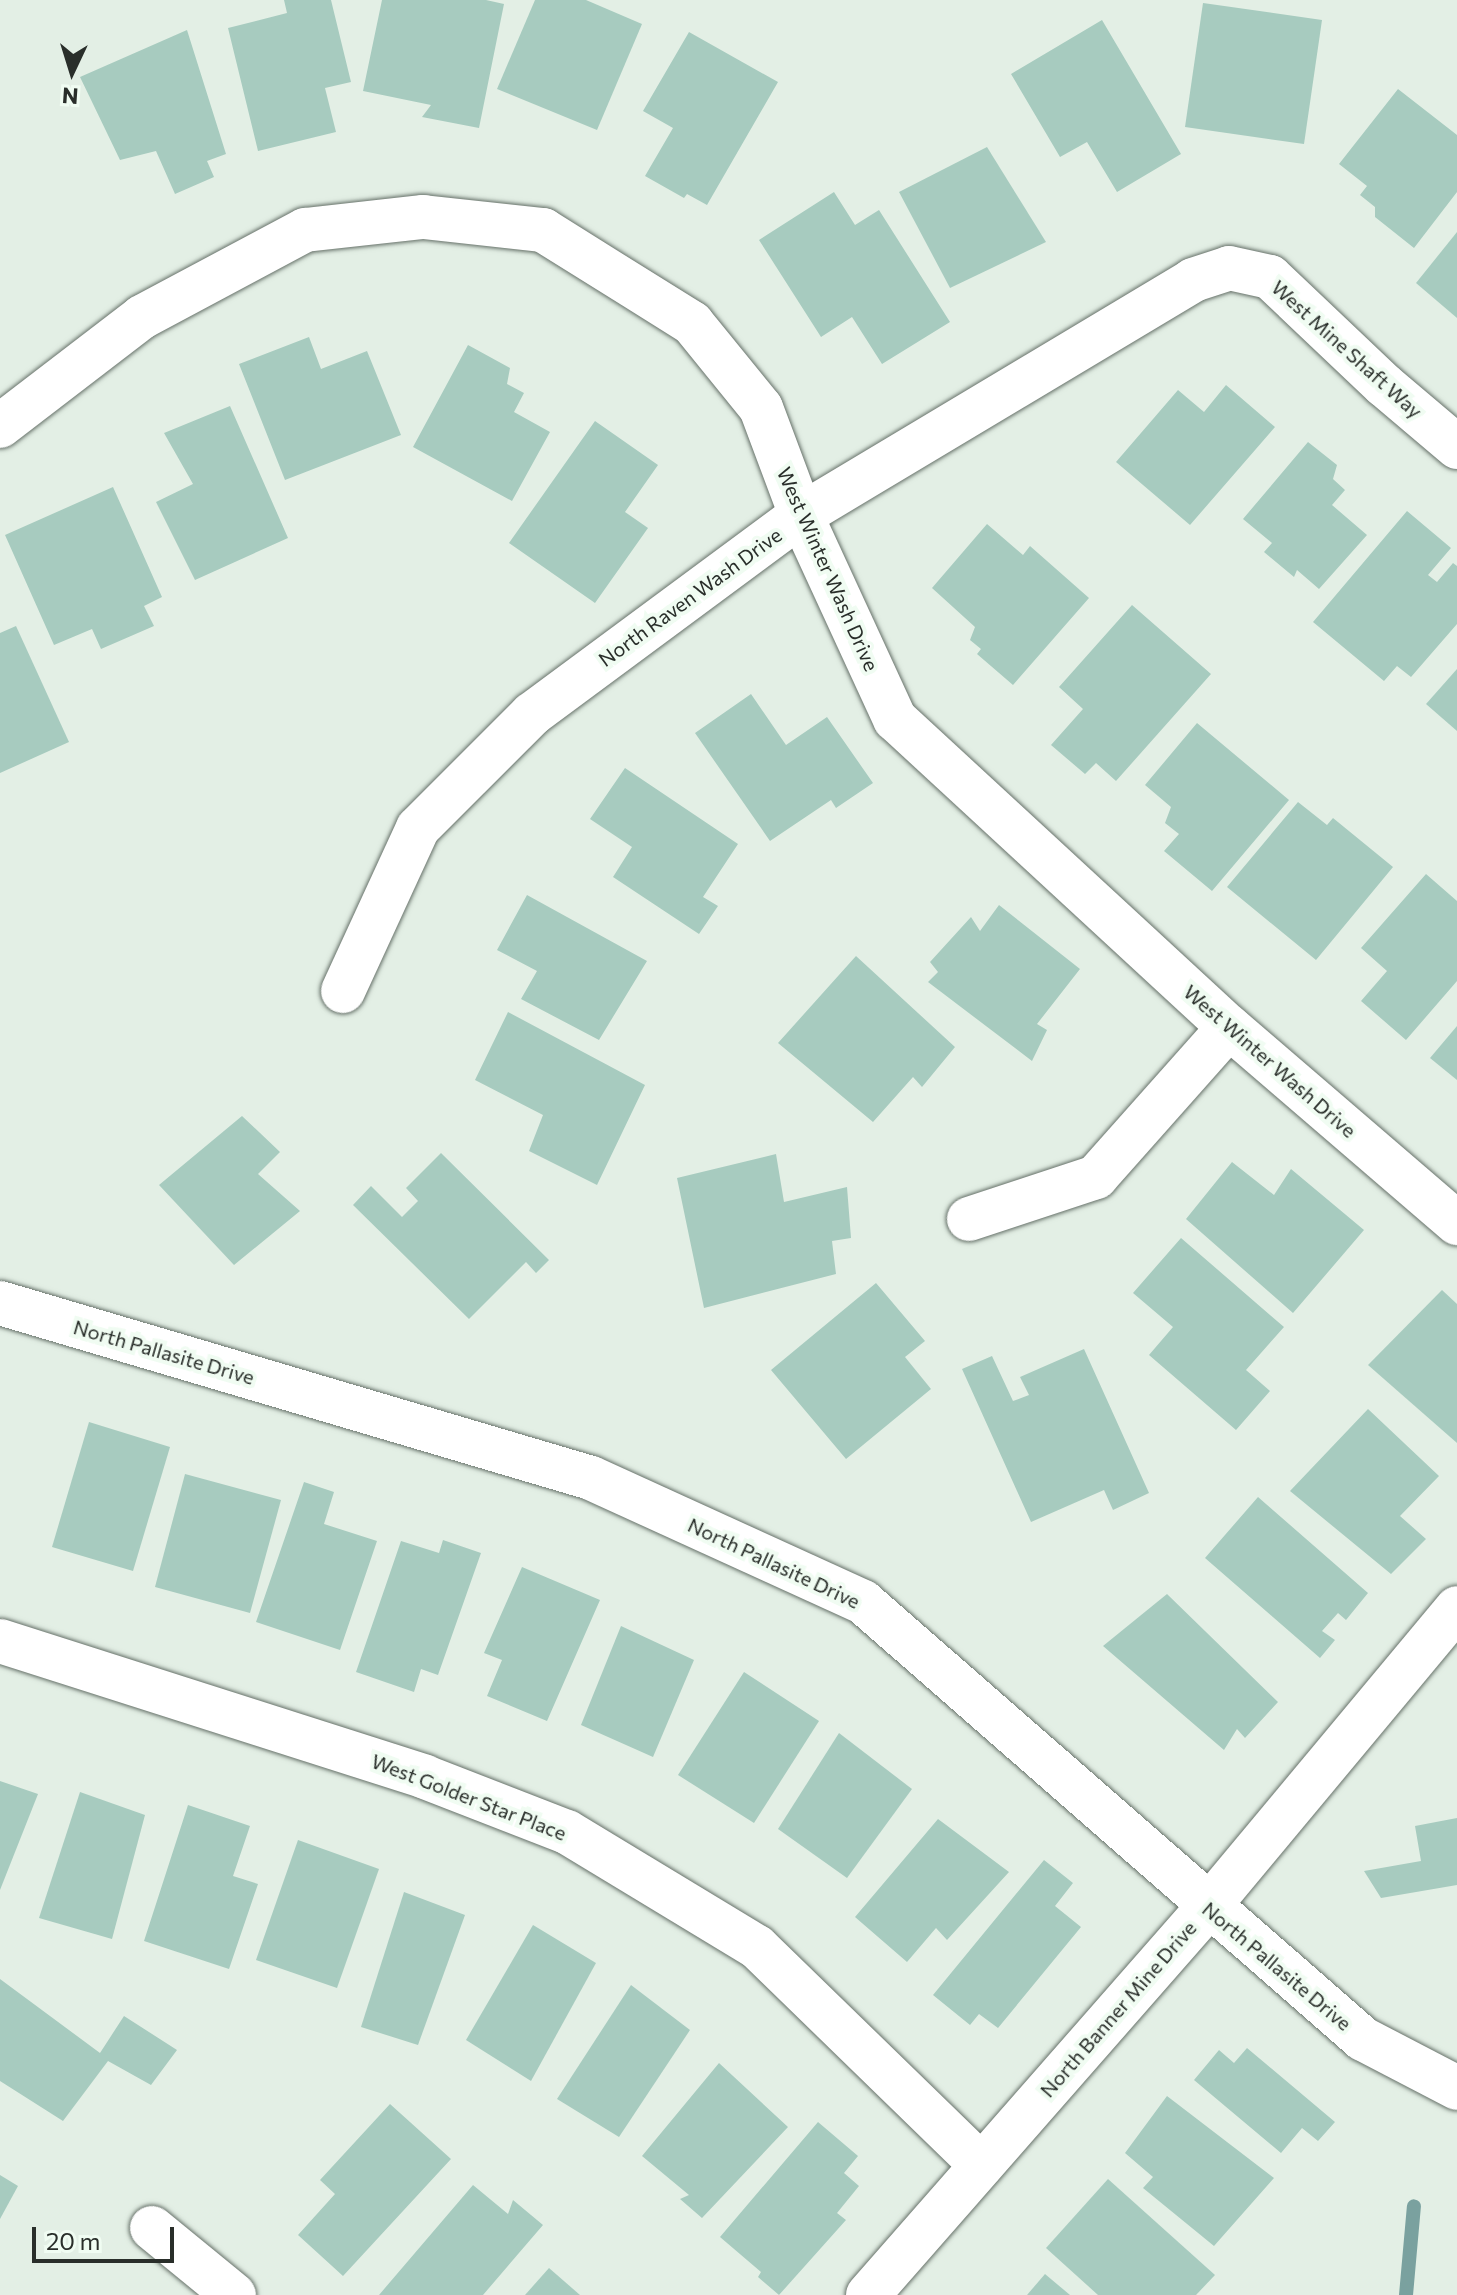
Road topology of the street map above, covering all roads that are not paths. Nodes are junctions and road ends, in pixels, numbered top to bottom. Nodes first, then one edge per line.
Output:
1 (1229, 268) joint
2 (0, 426) edge
3 (1457, 447) edge
4 (801, 515) junction
5 (343, 991) dead end
6 (1229, 1027) junction
7 (969, 1219) dead end
8 (1457, 1223) edge
9 (0, 1303) edge
10 (1457, 1608) edge
11 (0, 1641) edge
12 (1208, 1907) junction
13 (1457, 2088) edge
14 (981, 2165) junction
15 (152, 2228) dead end
16 (234, 2295) edge
17 (868, 2295) edge

1 - 3 street, West Mine Shaft Way
1 - 4 street, North Raven Wash Drive
2 - 4 street, West Winter Wash Drive
4 - 5 street, North Raven Wash Drive
4 - 6 street, West Winter Wash Drive
6 - 7 street
6 - 8 street, West Winter Wash Drive
9 - 12 street, North Pallasite Drive
10 - 12 street, North Banner Mine Drive
11 - 14 street, West Golder Star Place
12 - 13 street, North Pallasite Drive
12 - 14 street, North Banner Mine Drive
14 - 17 street, North Banner Mine Drive
15 - 16 street

